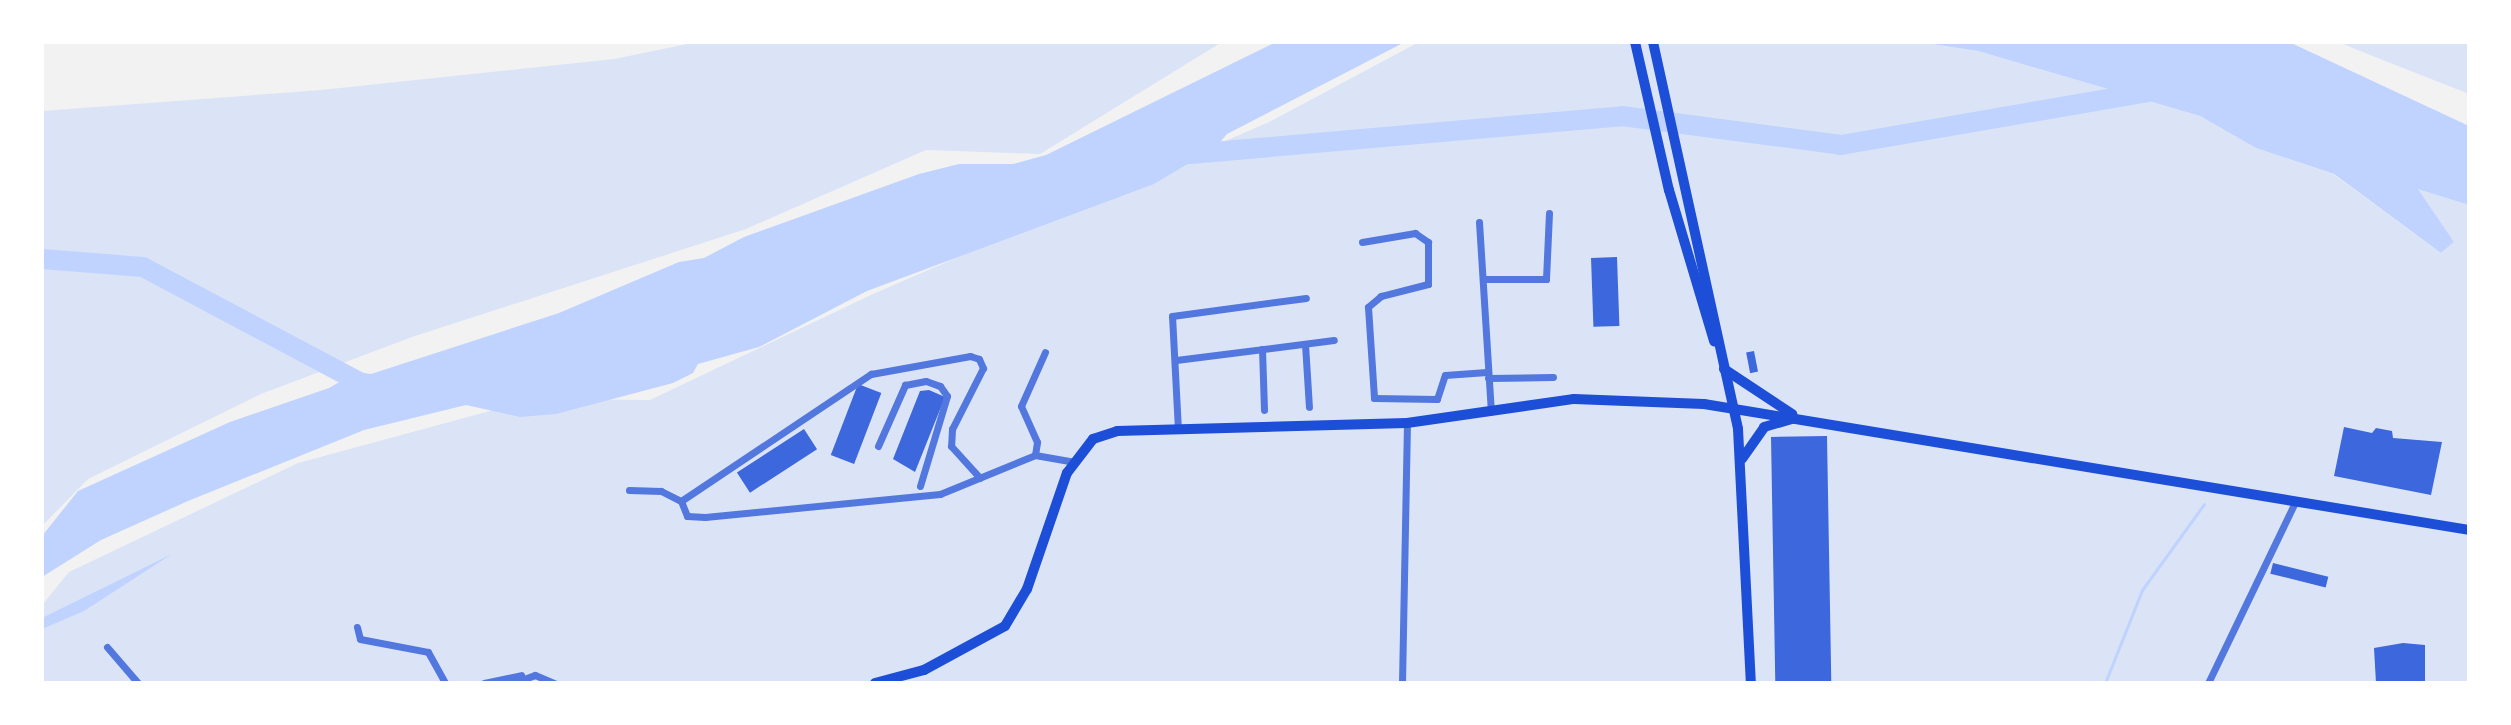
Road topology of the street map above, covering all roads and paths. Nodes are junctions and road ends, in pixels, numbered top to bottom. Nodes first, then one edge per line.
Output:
1 (1635, 42) edge
2 (1653, 42) edge
3 (1549, 213) dead end
4 (1479, 222) dead end
5 (1362, 242) dead end
6 (1483, 279) junction
7 (1306, 298) dead end
8 (1334, 340) dead end
9 (1305, 344) junction
10 (1262, 349) junction
11 (1045, 352) dead end
12 (1176, 360) junction
13 (1724, 369) junction
14 (1488, 375) junction
15 (1553, 377) dead end
16 (1309, 407) dead end
17 (1733, 407) junction
18 (1264, 410) dead end
19 (1491, 412) junction
20 (1798, 417) junction
21 (1407, 423) junction
22 (1178, 430) junction
23 (878, 446) dead end
24 (1035, 455) junction
25 (1741, 459) junction
26 (1073, 462) junction
27 (980, 478) junction
28 (920, 486) dead end
29 (629, 490) dead end
30 (681, 501) junction
31 (2295, 502) junction
32 (2469, 530) edge
33 (357, 627) dead end
34 (107, 647) dead end
35 (526, 675) junction
36 (138, 683) edge
37 (445, 683) edge
38 (484, 683) edge
39 (513, 683) edge
40 (554, 683) edge
41 (875, 683) edge
42 (1402, 683) edge
43 (1751, 683) edge
44 (2208, 683) edge

1 - 13 main road
2 - 13 main road
3 - 6 street
4 - 6 street
5 - 14 street
6 - 14 street
7 - 12 street
8 - 9 street
9 - 10 street
9 - 16 street
10 - 12 street
10 - 18 street
11 - 24 street
12 - 22 street
13 - 17 main road
13 - 20 main road
14 - 15 street
14 - 19 street
17 - 19 main road
17 - 20 main road
17 - 25 main road
19 - 21 main road
20 - 25 main road
20 - 31 main road
21 - 22 main road
21 - 42 street
22 - 26 main road
23 - 28 street
24 - 26 street
24 - 27 street
25 - 43 main road
26 - 41 main road
27 - 30 street
27 - 30 street
29 - 30 street
31 - 32 main road
31 - 44 street
33 - 37 street
34 - 36 street
35 - 38 street
35 - 39 street
35 - 40 street

